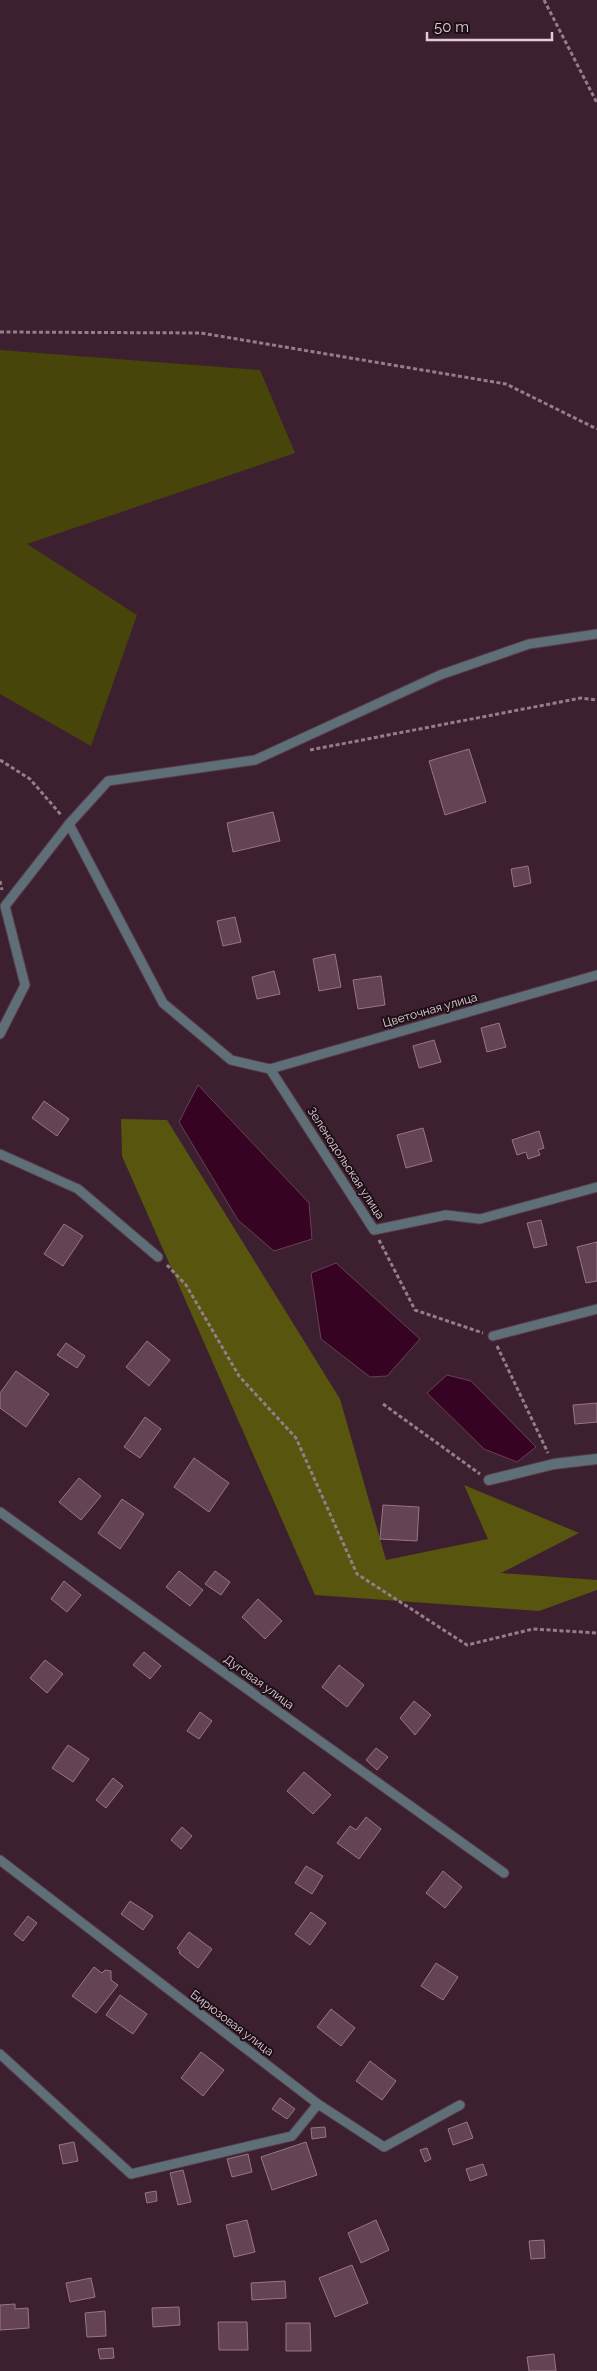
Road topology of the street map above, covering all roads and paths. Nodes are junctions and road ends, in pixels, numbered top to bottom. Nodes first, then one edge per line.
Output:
1 (544, 0) edge
2 (597, 103) edge
3 (0, 332) edge
4 (597, 428) edge
5 (597, 634) edge
6 (597, 700) edge
7 (303, 751) dead end
8 (0, 760) edge
9 (68, 824) junction
10 (597, 975) edge
11 (0, 1034) edge
12 (270, 1069) junction
13 (0, 1154) edge
14 (597, 1187) edge
15 (374, 1230) junction
16 (158, 1257) joint
17 (597, 1309) edge
18 (493, 1336) junction
19 (383, 1404) dead end
20 (597, 1459) edge
21 (554, 1464) junction
22 (489, 1480) joint
23 (0, 1512) edge
24 (597, 1633) edge
25 (0, 1860) edge
26 (504, 1873) dead end
27 (0, 2054) edge
28 (318, 2104) junction
29 (460, 2105) dead end

1 - 2 path
3 - 4 path
5 - 9 lane
6 - 7 path
8 - 9 path
9 - 11 lane
9 - 12 lane
10 - 12 lane, Цветочная улица
12 - 15 lane, Зеленодольская улица
13 - 16 lane
14 - 15 lane, Зеленодольская улица
15 - 18 path
16 - 24 path
17 - 18 lane
18 - 21 path
19 - 22 path
20 - 21 street
21 - 22 street
23 - 26 lane, Дуговая улица
25 - 28 lane, Бирюзовая улица
27 - 28 lane
28 - 29 lane, Бирюзовая улица

